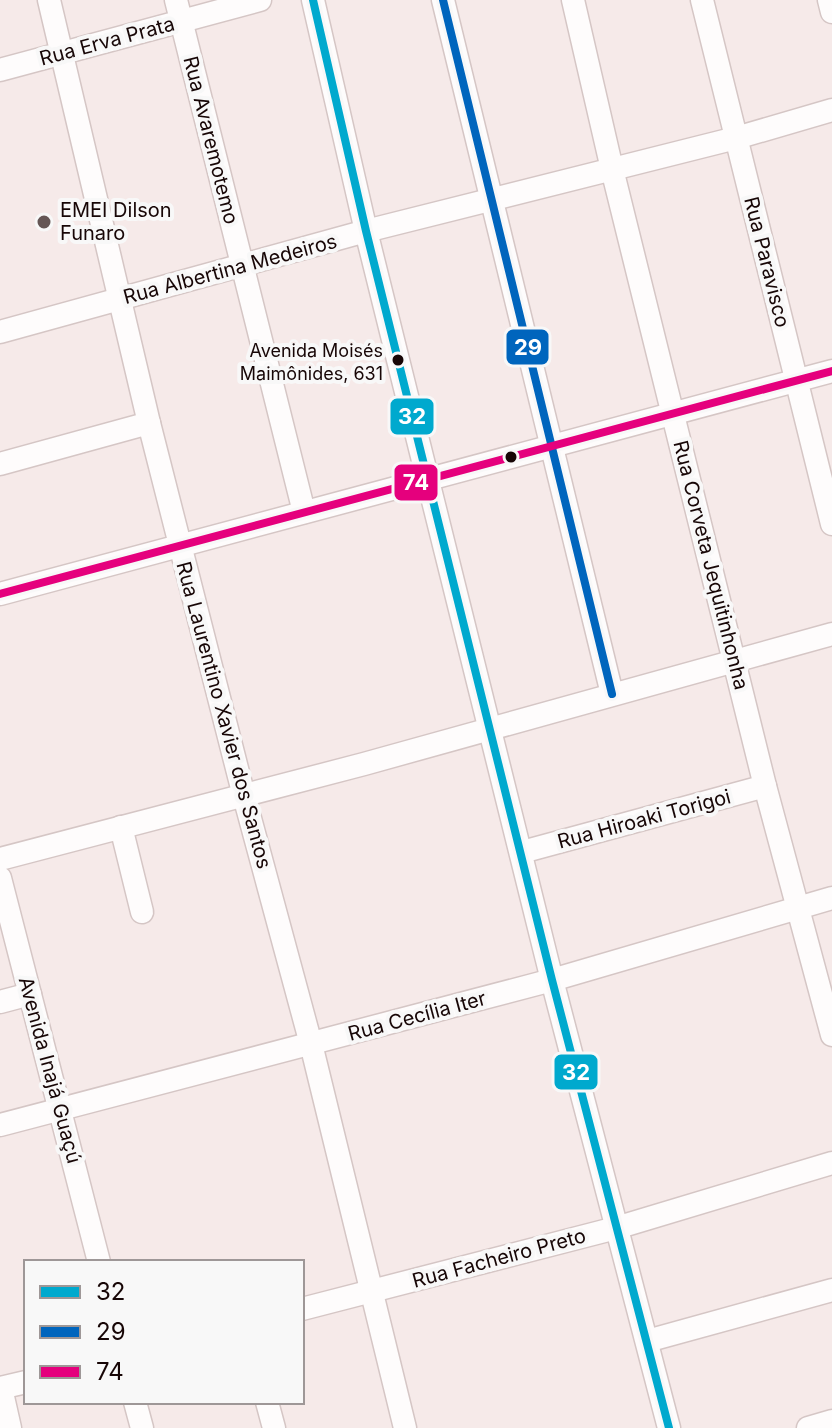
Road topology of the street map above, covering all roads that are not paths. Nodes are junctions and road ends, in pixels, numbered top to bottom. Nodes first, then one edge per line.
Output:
1 (49, 0) edge
2 (260, 0) edge
3 (313, 0) edge
4 (443, 0) edge
5 (573, 0) edge
6 (702, 0) edge
7 (829, 0) edge
8 (178, 11) edge
9 (832, 12) edge
10 (62, 53) junction
11 (0, 70) edge
12 (832, 110) edge
13 (736, 138) junction
14 (612, 169) junction
15 (490, 200) junction
16 (366, 231) junction
17 (242, 265) junction
18 (120, 299) junction
19 (0, 332) edge
20 (832, 371) edge
21 (797, 380) junction
22 (672, 413) junction
23 (149, 423) junction
24 (551, 446) junction
25 (0, 464) edge
26 (427, 479) junction
27 (304, 512) junction
28 (832, 524) edge
29 (180, 545) junction
30 (0, 594) edge
31 (832, 634) edge
32 (736, 661) junction
33 (612, 694) junction
34 (490, 727) junction
35 (765, 786) junction
36 (244, 796) junction
37 (121, 827) junction
38 (522, 852) junction
39 (0, 859) edge
40 (0, 878) edge
41 (832, 898) edge
42 (797, 908) junction
43 (142, 912) dead end
44 (552, 980) junction
45 (30, 994) junction
46 (0, 1002) edge
47 (832, 1035) edge
48 (311, 1044) junction
49 (60, 1108) junction
50 (0, 1125) edge
51 (832, 1163) edge
52 (616, 1228) junction
53 (98, 1260) edge
54 (832, 1290) edge
55 (371, 1292) junction
56 (304, 1309) edge
57 (647, 1341) junction
58 (24, 1382) edge
59 (0, 1388) edge
60 (136, 1404) edge
61 (268, 1404) edge
62 (832, 1421) edge
63 (10, 1428) edge
64 (142, 1428) edge
65 (274, 1428) edge
66 (405, 1428) edge
67 (669, 1428) edge
68 (808, 1428) edge

1 - 10 street, Rua Laurentino Xavier dos Santos
2 - 8 street, Rua Erva Prata
3 - 16 street
4 - 15 street
5 - 14 street, Rua Corveta Jequitinhonha
6 - 13 street, Rua Paravisco
7 - 9 street
8 - 10 street, Rua Erva Prata
8 - 17 street, Rua Avaremotemo
10 - 11 street, Rua Erva Prata
10 - 18 street, Rua Laurentino Xavier dos Santos
12 - 13 street, Rua Albertina Medeiros
13 - 14 street, Rua Albertina Medeiros
13 - 21 street, Rua Paravisco
14 - 15 street, Rua Albertina Medeiros
14 - 22 street, Rua Corveta Jequitinhonha
15 - 16 street, Rua Albertina Medeiros
15 - 24 street
16 - 17 street, Rua Albertina Medeiros
16 - 26 street
17 - 18 street, Rua Albertina Medeiros
17 - 27 street, Rua Avaremotemo
18 - 19 street, Rua Albertina Medeiros
18 - 23 street, Rua Laurentino Xavier dos Santos
20 - 21 street
21 - 22 street
21 - 28 street, Rua Paravisco
22 - 24 street
22 - 32 street, Rua Corveta Jequitinhonha
23 - 25 street
23 - 29 street, Rua Laurentino Xavier dos Santos
24 - 26 street
24 - 33 street
26 - 27 street
26 - 34 street
27 - 29 street
29 - 30 street
29 - 36 street, Rua Laurentino Xavier dos Santos
31 - 32 street
32 - 33 street
32 - 35 street, Rua Corveta Jequitinhonha
33 - 34 street
34 - 36 street
34 - 38 street
35 - 38 street, Rua Hiroaki Torigoi
35 - 42 street, Rua Corveta Jequitinhonha
36 - 37 street
36 - 48 street, Rua Laurentino Xavier dos Santos
37 - 39 street
37 - 43 street
38 - 44 street
40 - 45 street, Avenida Inajá Guaçú
41 - 42 street, Rua Cecília Iter
42 - 44 street, Rua Cecília Iter
42 - 47 street, Rua Corveta Jequitinhonha
44 - 48 street, Rua Cecília Iter
44 - 52 street
45 - 46 street
45 - 49 street, Avenida Inajá Guaçú
48 - 49 street, Rua Cecília Iter
48 - 55 street, Rua Laurentino Xavier dos Santos
49 - 50 street, Rua Cecília Iter
49 - 53 street, Avenida Inajá Guaçú
51 - 52 street, Rua Facheiro Preto
52 - 55 street, Rua Facheiro Preto
52 - 57 street
54 - 57 street
55 - 56 street, Rua Facheiro Preto
55 - 66 street, Rua Laurentino Xavier dos Santos
57 - 67 street
58 - 59 street
59 - 63 street
60 - 64 street
61 - 65 street
62 - 68 street

